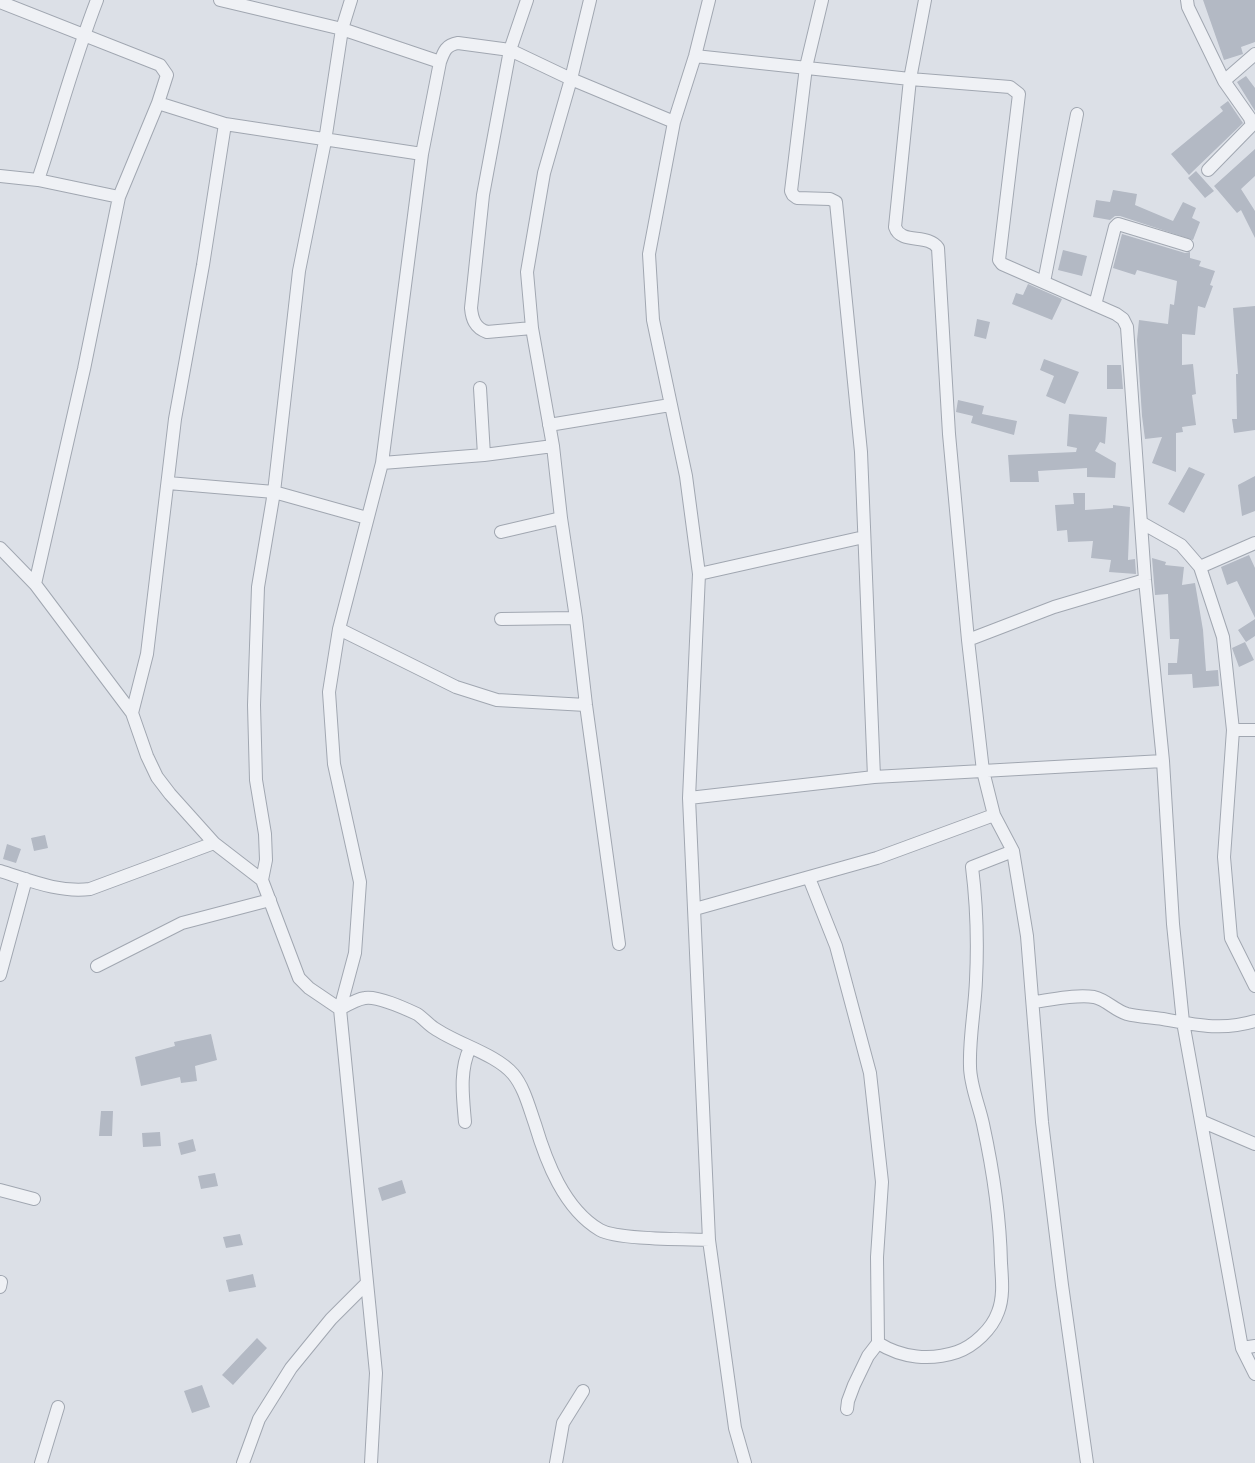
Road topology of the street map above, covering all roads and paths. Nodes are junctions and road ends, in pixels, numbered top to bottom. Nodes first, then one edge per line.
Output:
1 (97, 0) edge
2 (220, 0) edge
3 (351, 0) edge
4 (526, 0) edge
5 (590, 0) edge
6 (708, 0) edge
7 (822, 0) edge
8 (925, 0) edge
9 (1187, 0) edge
10 (0, 2) edge
11 (342, 28) junction
12 (83, 36) junction
13 (510, 50) junction
14 (1255, 54) edge
15 (695, 56) junction
16 (440, 62) junction
17 (806, 67) junction
18 (571, 79) junction
19 (910, 79) junction
20 (1224, 81) junction
21 (158, 103) junction
22 (1077, 114) dead end
23 (674, 122) junction
24 (225, 124) junction
25 (325, 141) junction
26 (422, 154) junction
27 (1208, 170) dead end
28 (0, 176) edge
29 (38, 180) junction
30 (119, 197) junction
31 (1187, 245) dead end
32 (1044, 282) junction
33 (1095, 305) junction
34 (532, 328) junction
35 (480, 388) dead end
36 (670, 405) junction
37 (549, 426) junction
38 (553, 446) junction
39 (484, 454) junction
40 (382, 463) junction
41 (168, 483) junction
42 (274, 492) junction
43 (367, 518) junction
44 (561, 518) junction
45 (1142, 523) junction
46 (501, 532) dead end
47 (864, 537) junction
48 (1255, 543) edge
49 (0, 548) edge
50 (1200, 567) junction
51 (699, 574) junction
52 (1145, 580) junction
53 (35, 584) junction
54 (576, 618) junction
55 (501, 619) dead end
56 (339, 629) junction
57 (968, 640) junction
58 (586, 705) junction
59 (132, 713) junction
60 (1233, 730) junction
61 (1255, 730) edge
62 (1163, 761) junction
63 (983, 771) junction
64 (874, 777) junction
65 (689, 798) junction
66 (994, 816) junction
67 (214, 843) junction
68 (1013, 851) junction
69 (0, 871) edge
70 (809, 878) junction
71 (26, 879) junction
72 (262, 880) junction
73 (270, 900) junction
74 (695, 909) junction
75 (619, 944) dead end
76 (97, 966) dead end
77 (0, 975) edge
78 (1255, 986) edge
79 (1034, 1002) junction
80 (340, 1009) junction
81 (1255, 1021) edge
82 (1183, 1022) junction
83 (470, 1048) junction
84 (1201, 1121) junction
85 (465, 1122) dead end
86 (1255, 1144) edge
87 (0, 1190) edge
88 (34, 1199) dead end
89 (709, 1240) junction
90 (367, 1283) junction
91 (878, 1343) junction
92 (1255, 1346) edge
93 (1242, 1348) junction
94 (1255, 1374) edge
95 (583, 1391) dead end
96 (58, 1407) dead end
97 (847, 1409) dead end
98 (41, 1463) edge
99 (243, 1463) edge
100 (371, 1463) edge
101 (556, 1463) edge
102 (745, 1463) edge
103 (1088, 1463) edge

1 - 12 street
2 - 11 street
3 - 11 street
4 - 13 street
5 - 18 street
6 - 15 street
7 - 17 street
8 - 19 street
9 - 20 street
10 - 12 street
11 - 16 street
11 - 25 street
12 - 21 street
12 - 29 street
13 - 16 street
13 - 18 street
13 - 34 street
14 - 20 street
15 - 17 street
15 - 23 street
16 - 26 street
17 - 19 street
17 - 47 street
18 - 23 street
18 - 34 street
19 - 32 street
19 - 57 street
20 - 27 street
21 - 24 street
21 - 30 street
22 - 32 street
23 - 36 street
24 - 25 street
24 - 41 street
25 - 26 street
25 - 42 street
26 - 40 street
28 - 29 street
29 - 30 street
30 - 53 street
31 - 33 street
32 - 33 street
33 - 45 street
34 - 37 street
35 - 39 street
36 - 37 street
36 - 51 street
37 - 38 street
38 - 39 street
38 - 44 street
39 - 40 street
40 - 43 street
41 - 42 street
41 - 59 street
42 - 43 street
42 - 72 street
43 - 56 street
44 - 46 street
44 - 54 street
45 - 50 street
45 - 52 street
47 - 51 street
47 - 64 street
48 - 50 street
49 - 53 street
50 - 60 street
51 - 65 street
52 - 57 street
52 - 62 street
53 - 59 street
54 - 55 street
54 - 58 street
56 - 58 street
56 - 80 street
57 - 63 street
58 - 75 street
59 - 67 street
60 - 61 street
60 - 78 street
62 - 63 street
62 - 82 street
63 - 64 street
63 - 66 street
64 - 65 street
65 - 74 street
66 - 68 street
66 - 70 street
67 - 71 street
67 - 72 street
68 - 79 street
68 - 91 street
69 - 71 street
70 - 74 street
70 - 91 street
71 - 77 street
72 - 73 street
73 - 76 street
73 - 80 street
74 - 89 street
79 - 82 street
79 - 103 street
80 - 83 street
80 - 90 street
81 - 82 street
82 - 84 street
83 - 85 street
83 - 89 street
84 - 86 street
84 - 93 street
87 - 88 street
89 - 102 street
90 - 99 street
90 - 100 street
91 - 97 street
92 - 93 street
93 - 94 street
95 - 101 street
96 - 98 street

